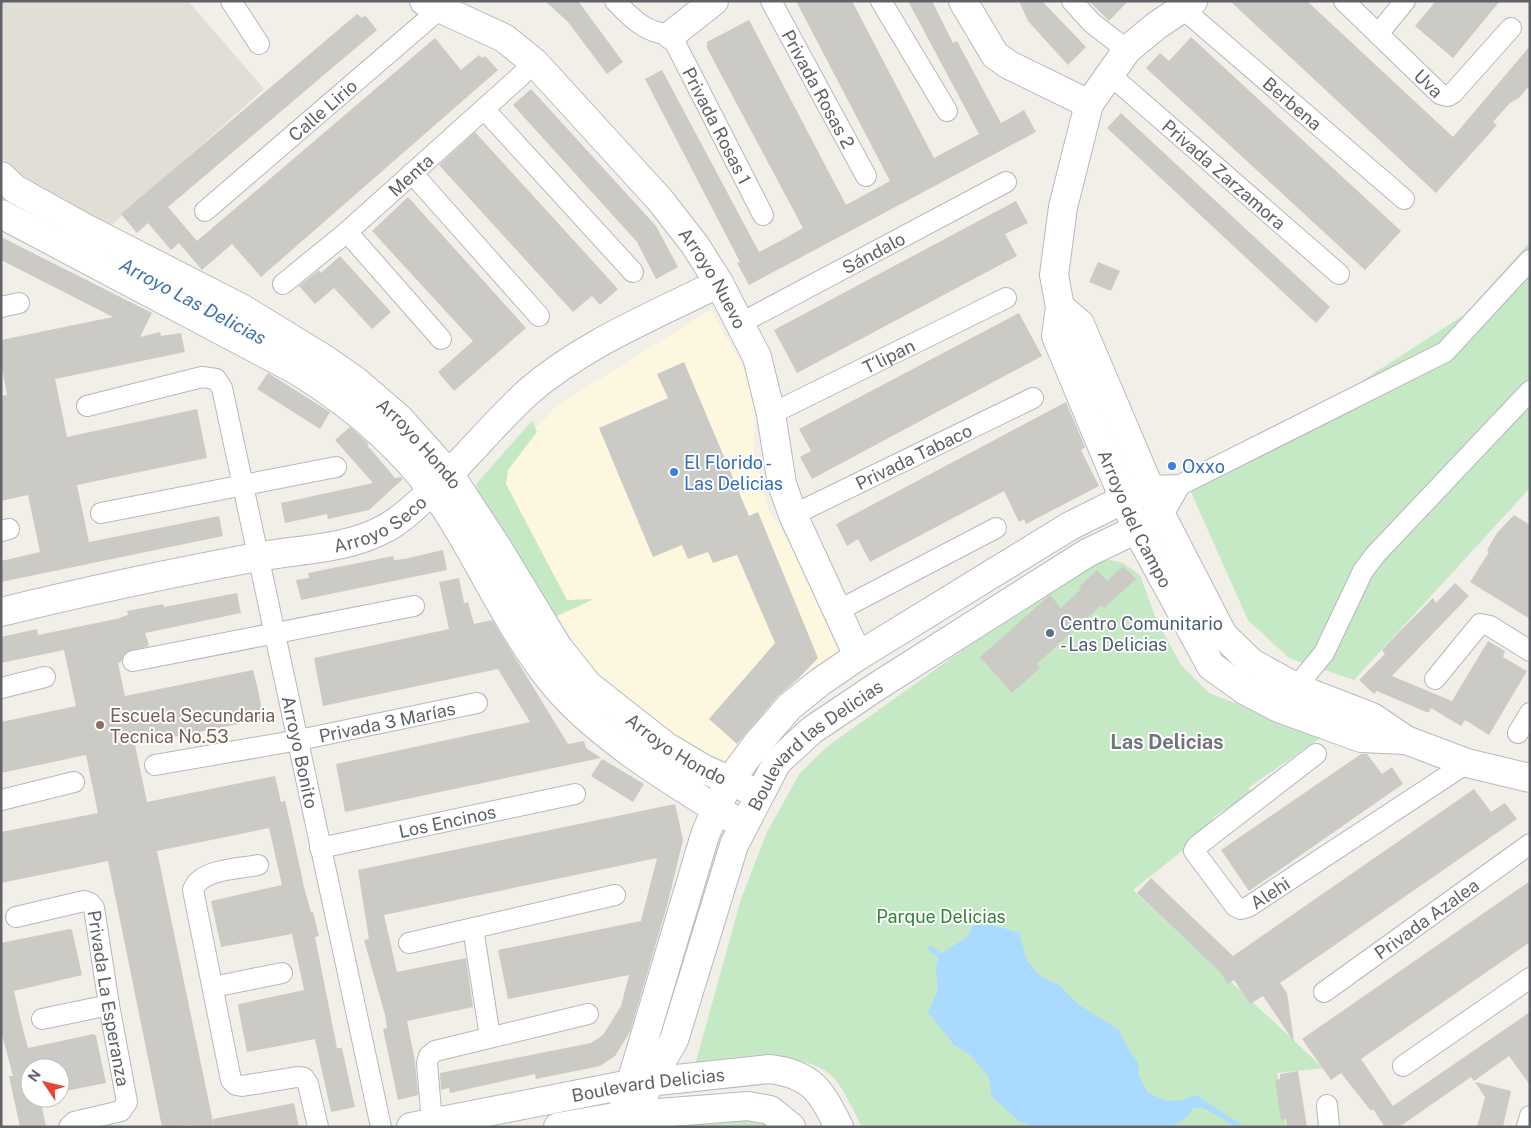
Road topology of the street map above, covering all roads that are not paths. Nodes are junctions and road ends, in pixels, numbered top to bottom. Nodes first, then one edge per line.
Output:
1 (231, 1) edge
2 (615, 1) edge
3 (714, 1) edge
4 (771, 1) edge
5 (881, 1) edge
6 (963, 1) edge
7 (1072, 1) edge
8 (1344, 1) edge
9 (1405, 1) edge
10 (432, 5) edge
11 (1188, 5) edge
12 (1510, 28) dead end
13 (1378, 34) junction
14 (671, 35) junction
15 (259, 44) dead end
16 (1127, 50) junction
17 (535, 63) junction
18 (1108, 73) junction
19 (1089, 104) junction
20 (484, 109) junction
21 (947, 111) dead end
22 (412, 173) junction
23 (1, 176) edge
24 (866, 176) dead end
25 (1006, 182) dead end
26 (1404, 199) dead end
27 (205, 211) dead end
28 (1, 214) edge
29 (763, 215) dead end
30 (347, 232) junction
31 (1530, 260) edge
32 (632, 272) dead end
33 (1339, 274) dead end
34 (719, 283) junction
35 (283, 284) dead end
36 (1006, 298) dead end
37 (540, 316) dead end
38 (741, 323) junction
39 (441, 338) dead end
40 (1530, 391) edge
41 (1033, 398) dead end
42 (87, 406) dead end
43 (771, 414) junction
44 (336, 467) dead end
45 (441, 483) junction
46 (1180, 485) junction
47 (243, 486) junction
48 (1138, 492) junction
49 (101, 513) dead end
50 (793, 515) junction
51 (1162, 517) junction
52 (996, 528) dead end
53 (1137, 530) junction
54 (259, 557) junction
55 (414, 606) dead end
56 (839, 610) junction
57 (1, 612) edge
58 (274, 634) junction
59 (1530, 651) edge
60 (858, 656) junction
61 (133, 661) dead end
62 (45, 677) dead end
63 (1435, 678) dead end
64 (1, 688) edge
65 (1297, 688) junction
66 (477, 703) dead end
67 (1279, 708) junction
68 (1530, 713) edge
69 (1518, 733) dead end
70 (299, 740) junction
71 (1406, 740) junction
72 (1316, 754) dead end
73 (1467, 763) junction
74 (156, 765) dead end
75 (1530, 778) edge
76 (731, 779) junction
77 (74, 782) dead end
78 (575, 794) dead end
79 (759, 794) junction
80 (1, 800) edge
81 (716, 808) junction
82 (744, 825) junction
83 (1530, 844) edge
84 (320, 848) junction
85 (258, 865) dead end
86 (615, 896) dead end
87 (16, 917) dead end
88 (473, 928) junction
89 (409, 942) dead end
90 (282, 973) dead end
91 (1530, 978) edge
92 (213, 987) junction
93 (1324, 992) dead end
94 (109, 1006) junction
95 (588, 1014) dead end
96 (42, 1019) dead end
97 (490, 1038) junction
98 (1402, 1066) dead end
99 (640, 1082) junction
100 (1327, 1106) dead end
101 (1530, 1116) edge
102 (615, 1119) edge
103 (421, 1125) edge
104 (69, 1127) edge
105 (318, 1127) edge
106 (381, 1127) edge
107 (558, 1127) edge
108 (791, 1127) edge
109 (839, 1127) edge
110 (1329, 1127) edge
111 (1527, 1127) edge

1 - 15 street
2 - 14 street
3 - 14 street
4 - 24 street, Privada Rosas 2
5 - 21 street
6 - 19 street
7 - 16 street
8 - 13 street, Uva
9 - 13 street
10 - 17 street, Arroyo Nuevo
10 - 27 street, Calle Lirio
11 - 16 street, Arroyo del Campo
11 - 26 street, Berbena
12 - 13 street, Uva
14 - 29 street, Privada Rosas 1
16 - 18 street, Arroyo del Campo
17 - 20 street, Menta
17 - 34 street, Arroyo Nuevo
18 - 19 street, Arroyo del Campo
18 - 33 street, Privada Zarzamora
19 - 48 street, Arroyo del Campo
20 - 22 street, Menta
20 - 32 street
22 - 30 street, Menta
22 - 37 street
23 - 45 street, Arroyo Hondo
25 - 38 street, Sándalo
28 - 45 street, Arroyo Hondo
30 - 35 street, Menta
30 - 39 street
31 - 46 street
34 - 38 street, Arroyo Nuevo
34 - 45 street, Arroyo Seco
36 - 43 street, T´lipan
38 - 43 street, Arroyo Nuevo
40 - 65 street
41 - 50 street, Privada Tabaco
42 - 47 street, Arroyo Bonito
43 - 50 street, Arroyo Nuevo
44 - 47 street
45 - 54 street, Arroyo Seco
45 - 76 street, Arroyo Hondo
45 - 81 street, Arroyo Hondo
46 - 48 street
46 - 51 street
47 - 49 street
47 - 54 street, Arroyo Bonito
48 - 51 street, Arroyo del Campo
48 - 53 street, Arroyo del Campo
48 - 60 street, Boulevard las Delicias
50 - 56 street, Arroyo Nuevo
51 - 53 street, Boulevard las Delicias
51 - 65 street, Arroyo del Campo
52 - 56 street
53 - 67 street, Arroyo del Campo
53 - 79 street, Boulevard las Delicias
54 - 57 street, Arroyo Seco
54 - 58 street, Arroyo Bonito
55 - 58 street
56 - 60 street, Arroyo Nuevo
58 - 61 street
58 - 70 street, Arroyo Bonito
59 - 63 street
60 - 76 street, Boulevard las Delicias
62 - 64 street
65 - 67 street
65 - 71 street, Arroyo del Campo
66 - 70 street, Privada 3 Marías
67 - 71 street, Arroyo del Campo
68 - 69 street
70 - 74 street, Privada 3 Marías
70 - 84 street, Arroyo Bonito
71 - 73 street, Arroyo del Campo
72 - 73 street, Alehi
73 - 75 street, Arroyo del Campo
76 - 79 street, Arroyo Hondo
76 - 81 street, Boulevard las Delicias
77 - 80 street
78 - 84 street, Los Encinos
79 - 82 street, Boulevard las Delicias
81 - 82 street, Arroyo Hondo
81 - 99 street, Boulevard las Delicias
82 - 99 street, Boulevard las Delicias
83 - 93 street, Privada Azalea
84 - 106 street, Arroyo Bonito
85 - 92 street
86 - 88 street
87 - 94 street, Privada La Esperanza
88 - 89 street
88 - 97 street
90 - 92 street
91 - 98 street
92 - 105 street
94 - 96 street
94 - 104 street, Privada La Esperanza
95 - 97 street
97 - 103 street
99 - 102 street, Boulevard las Delicias
99 - 103 street, Boulevard Delicias
99 - 109 street, Boulevard Delicias
100 - 110 street
101 - 111 street
102 - 107 street, Boulevard Delicias
102 - 108 street, Boulevard Delicias

